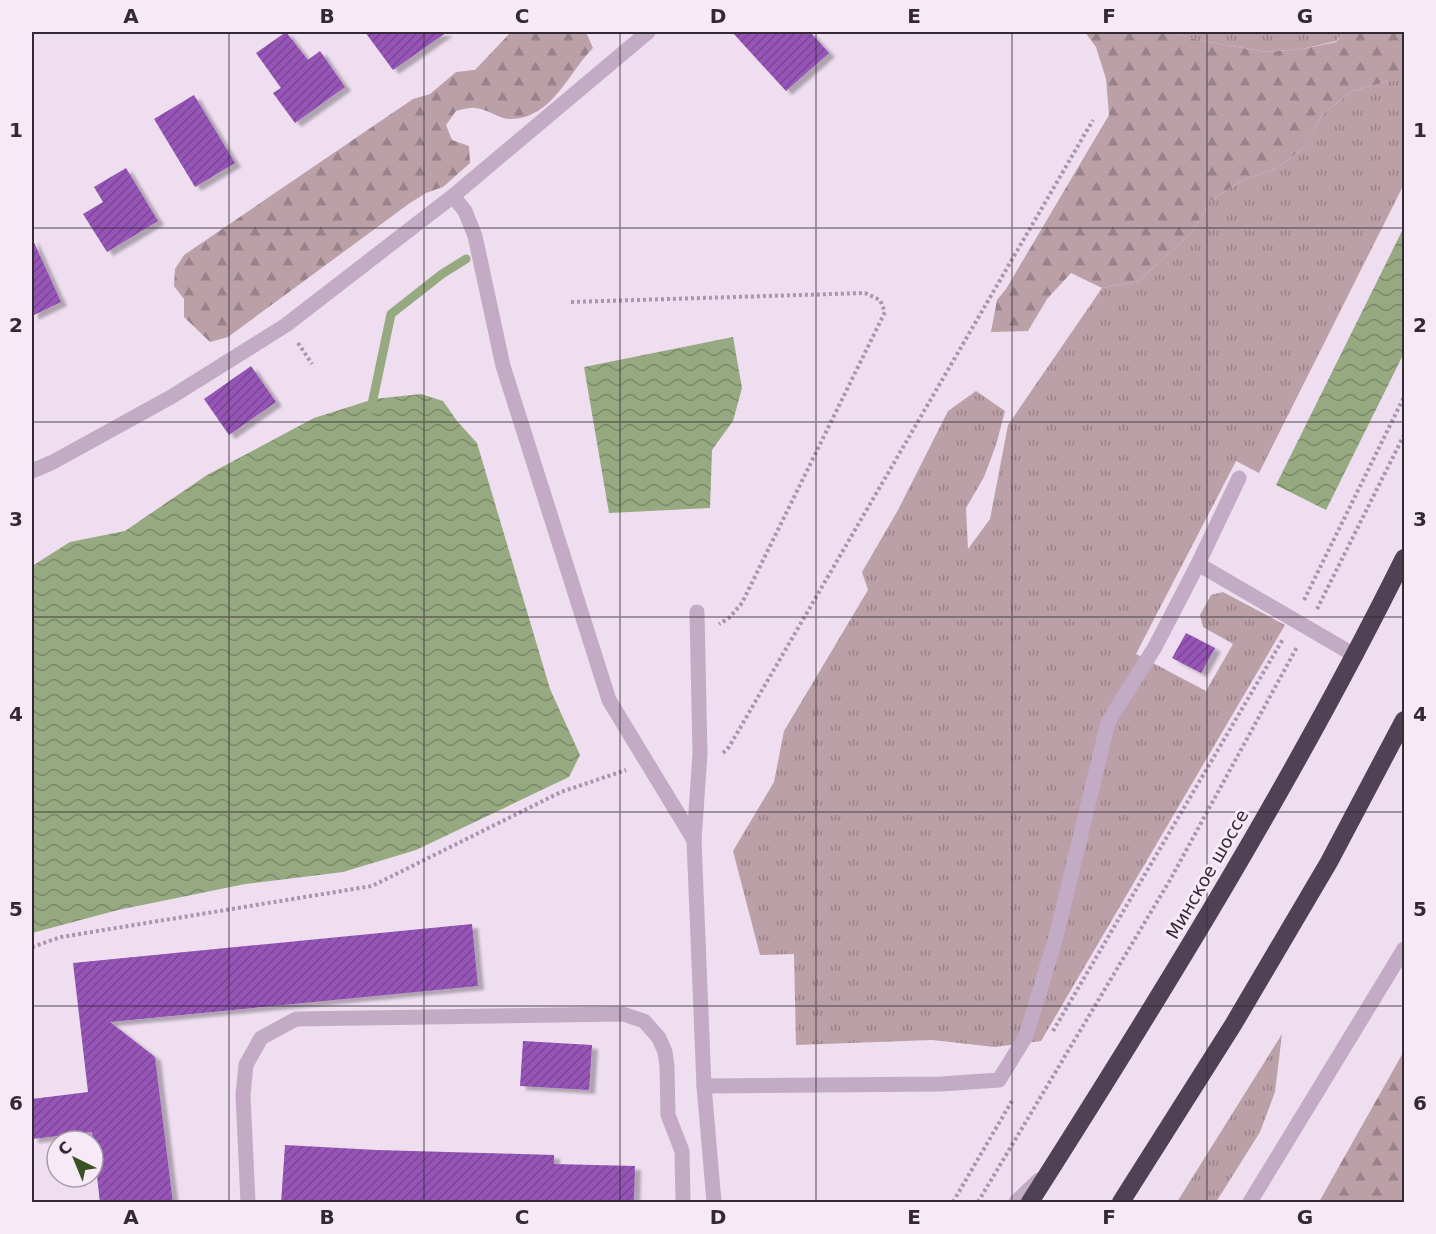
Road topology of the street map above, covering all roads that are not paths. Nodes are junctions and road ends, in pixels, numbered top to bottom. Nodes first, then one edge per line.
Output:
1 (648, 32) edge
2 (453, 196) junction
3 (32, 471) edge
4 (1239, 478) dead end
5 (1404, 558) edge
6 (1198, 564) junction
7 (696, 612) dead end
8 (1356, 656) junction
9 (1404, 720) edge
10 (694, 840) junction
11 (1404, 949) edge
12 (704, 1086) junction
13 (1054, 1166) junction
14 (248, 1203) edge
15 (683, 1203) edge
16 (714, 1203) edge
17 (1016, 1203) edge
18 (1030, 1203) edge
19 (1121, 1203) edge
20 (1250, 1203) edge

1 - 2 street
2 - 3 street
2 - 10 street
4 - 6 street
5 - 8 highway, Минское шоссе
6 - 8 street
6 - 12 street
7 - 10 street
8 - 13 highway, Минское шоссе
9 - 19 highway
10 - 12 street
11 - 20 street
12 - 16 street
13 - 17 street
13 - 18 highway, Минское шоссе
14 - 15 street

